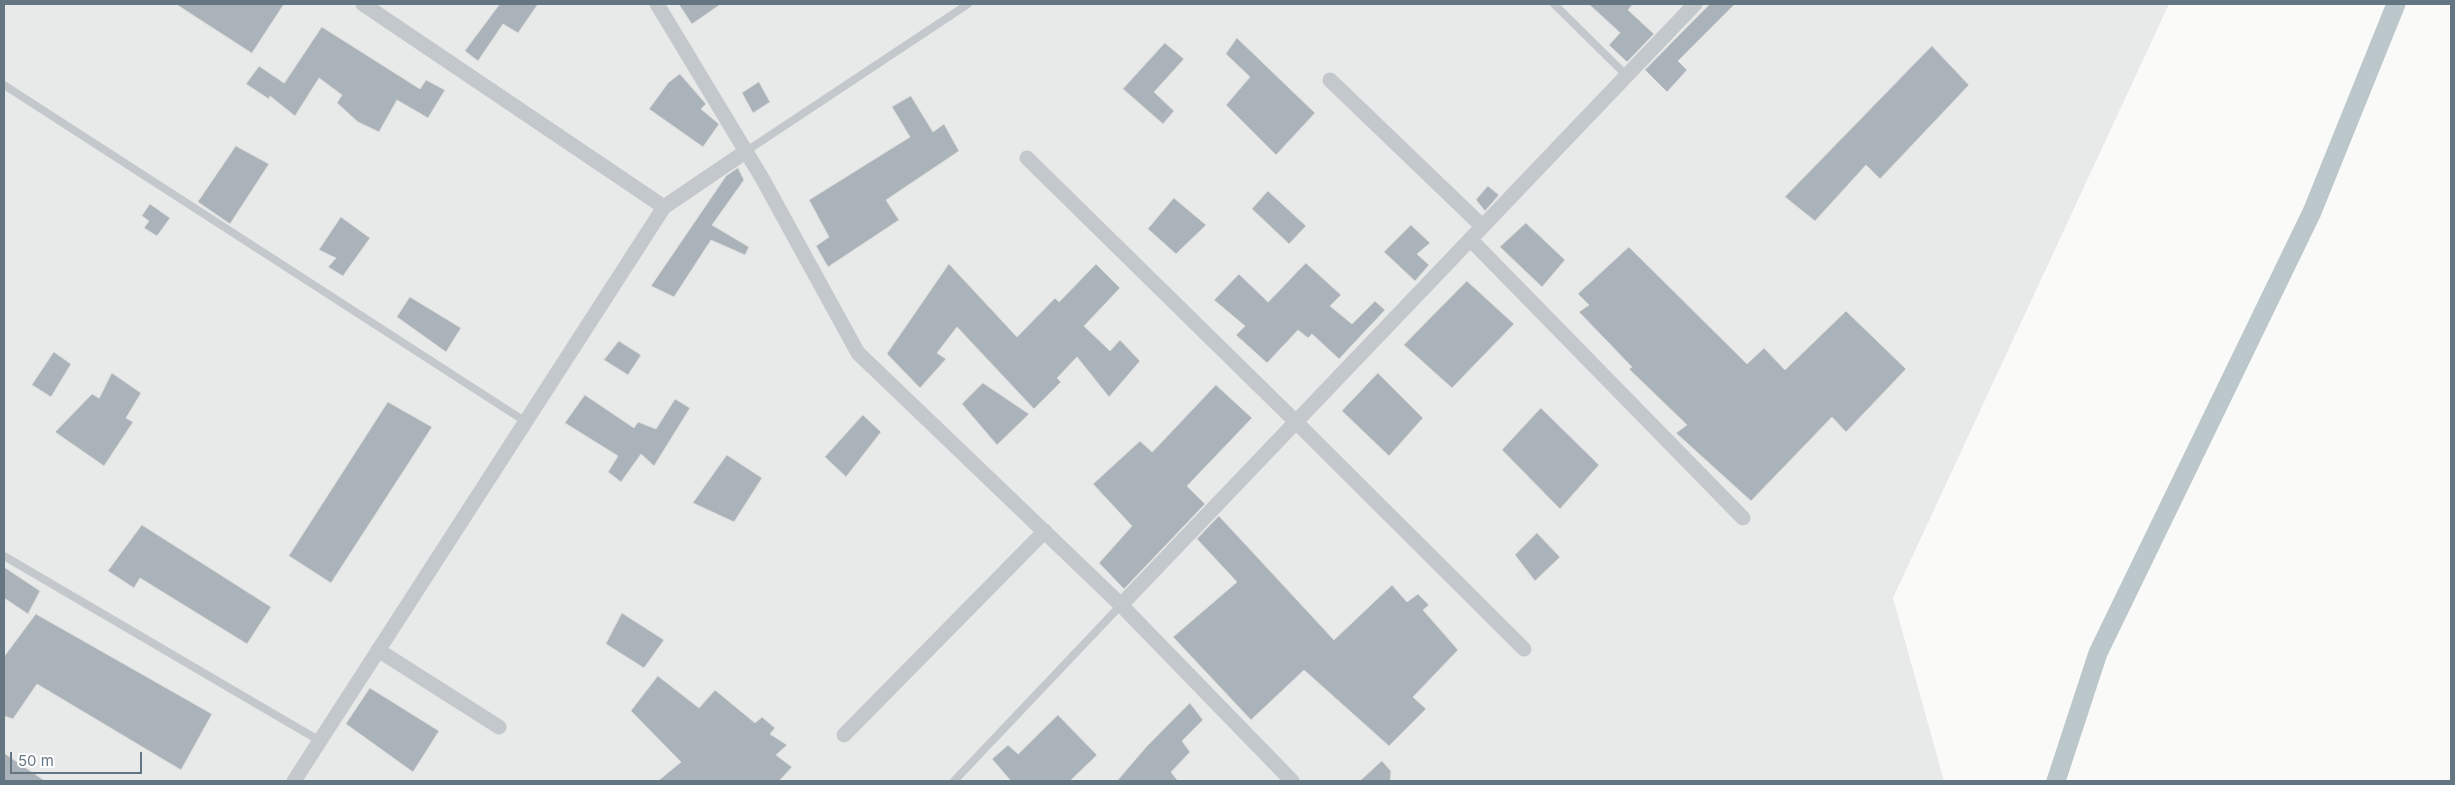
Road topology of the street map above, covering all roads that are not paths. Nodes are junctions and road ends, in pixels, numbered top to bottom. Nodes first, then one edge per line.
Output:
1 (363, 4) edge
2 (657, 4) edge
3 (968, 4) edge
4 (1554, 4) edge
5 (1695, 4) edge
6 (1626, 75) junction
7 (1330, 80) dead end
8 (4, 85) edge
9 (746, 152) junction
10 (1027, 158) dead end
11 (664, 207) junction
12 (1482, 226) junction
13 (1470, 239) junction
14 (526, 422) junction
15 (1296, 422) junction
16 (1743, 518) dead end
17 (1044, 531) junction
18 (4, 556) edge
19 (1121, 606) junction
20 (1524, 649) dead end
21 (378, 650) junction
22 (499, 727) dead end
23 (844, 735) dead end
24 (320, 741) junction
25 (294, 781) edge
26 (954, 781) edge
27 (1292, 781) edge

1 - 11 street
2 - 9 street
3 - 9 lane
4 - 6 lane
5 - 6 street
6 - 12 street
7 - 12 street
8 - 14 lane
9 - 11 street
9 - 17 street
10 - 15 street
11 - 14 street
12 - 13 street
13 - 15 street
13 - 16 street
14 - 21 street
15 - 19 street
15 - 20 street
17 - 19 street
17 - 23 street
18 - 24 lane
19 - 26 lane
19 - 27 street
21 - 22 street
21 - 24 street
24 - 25 street

